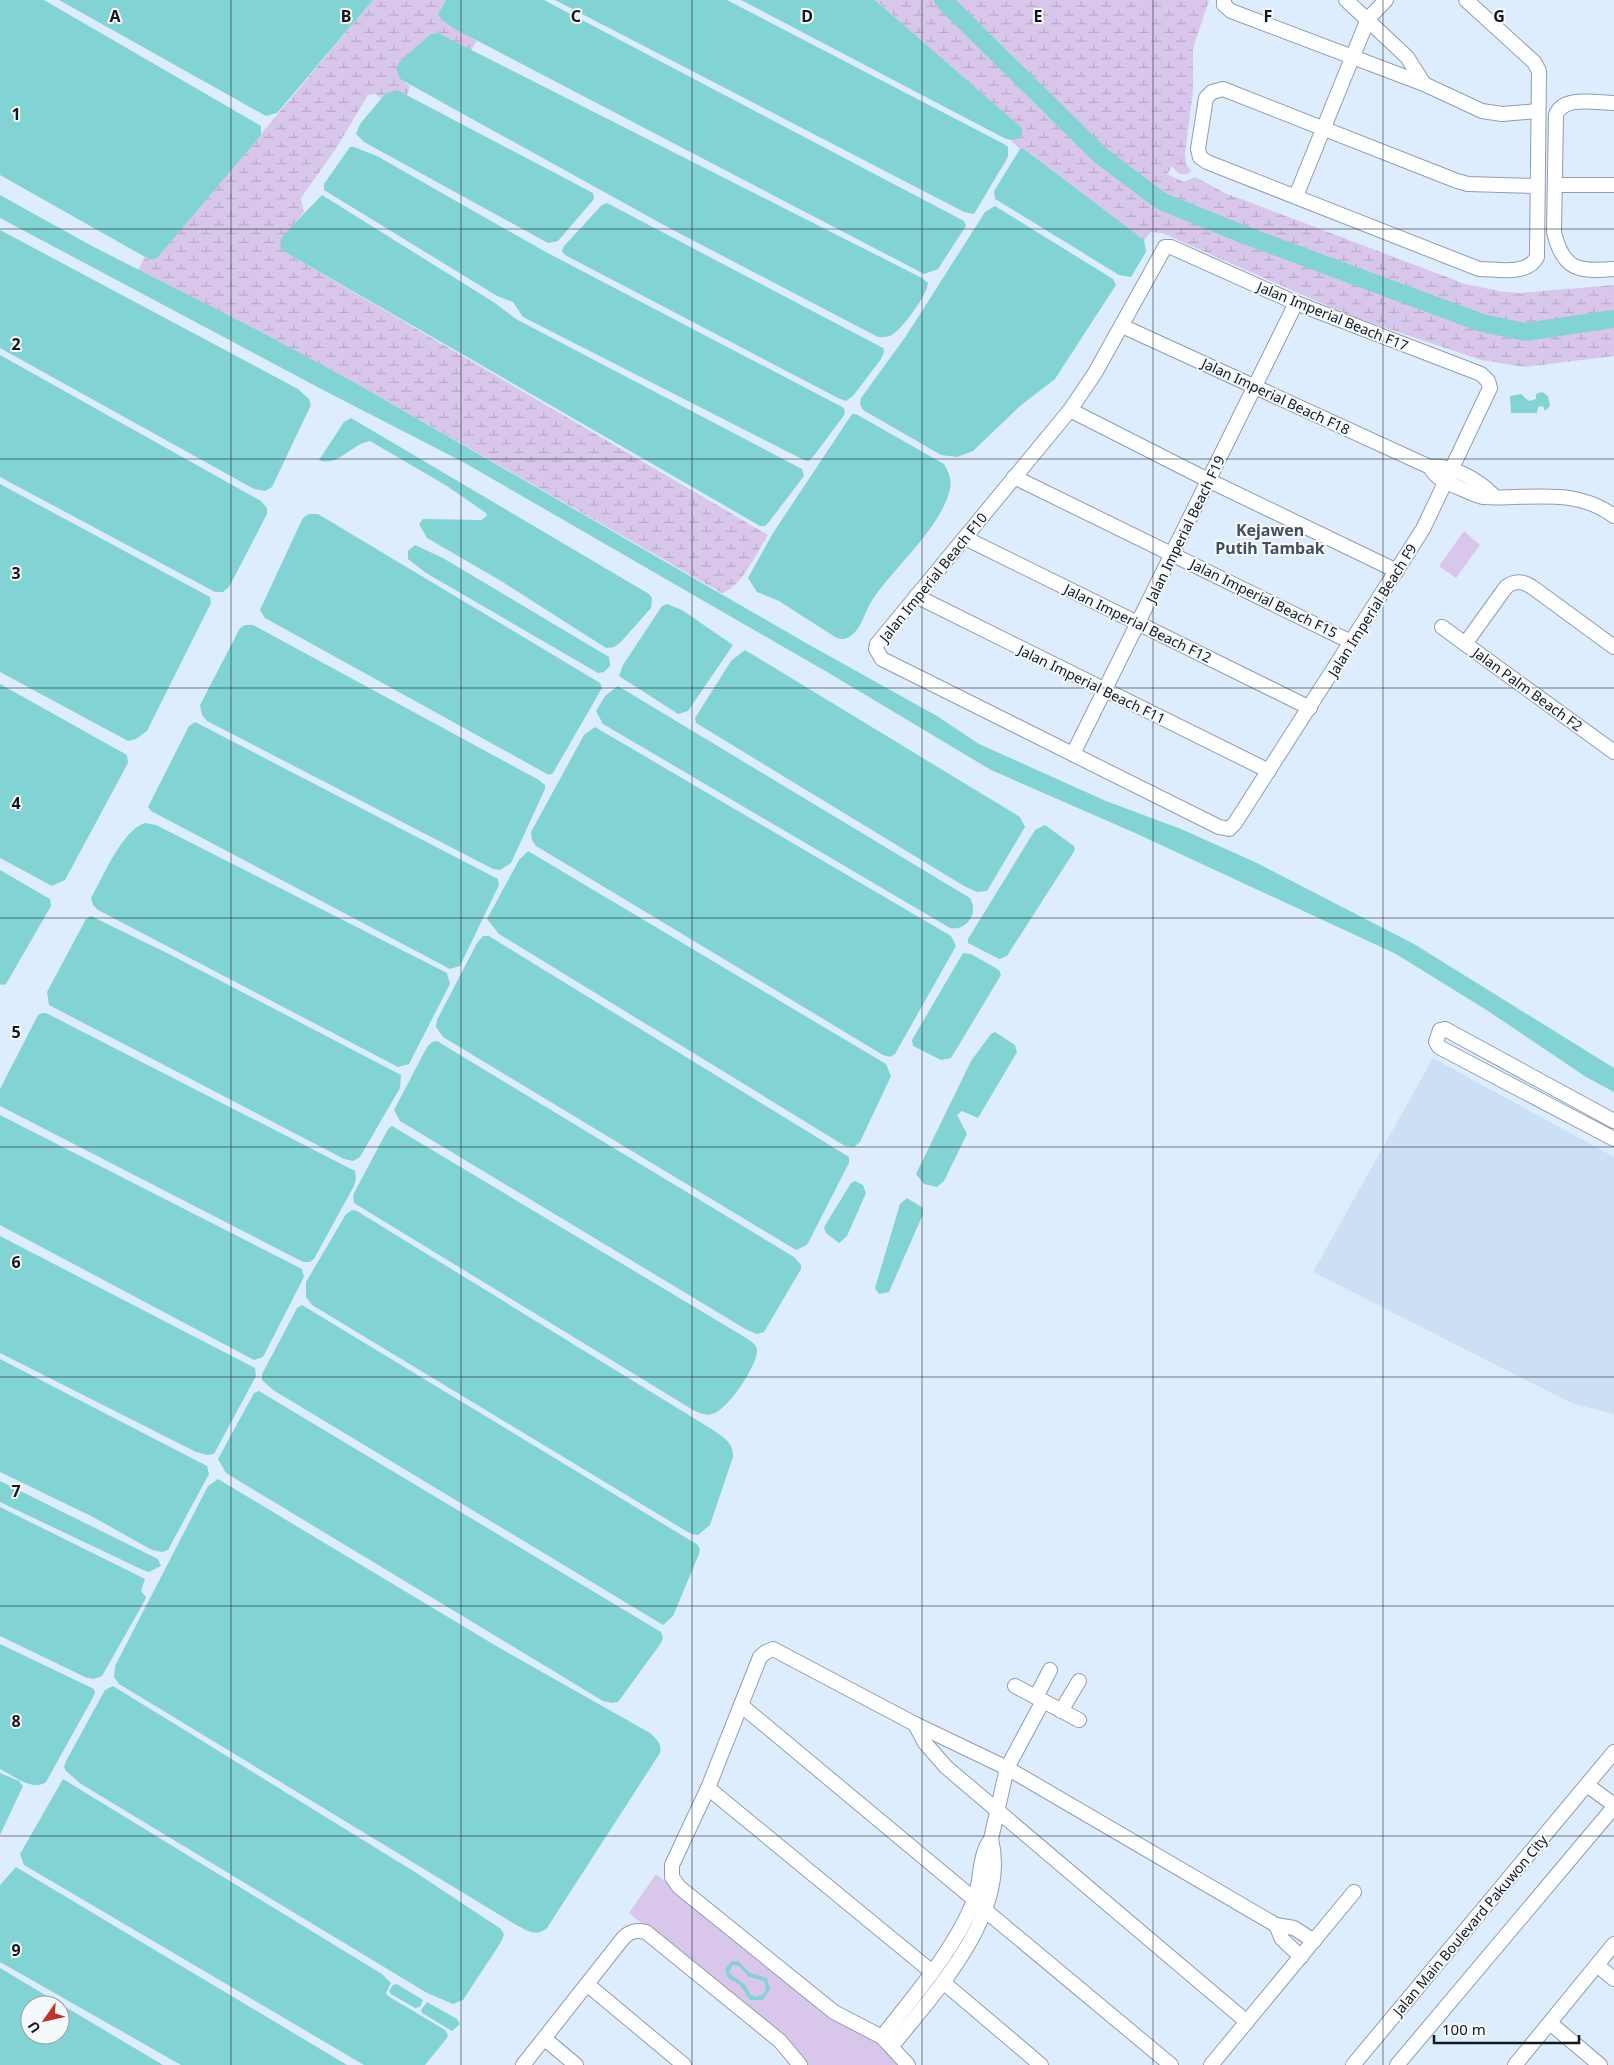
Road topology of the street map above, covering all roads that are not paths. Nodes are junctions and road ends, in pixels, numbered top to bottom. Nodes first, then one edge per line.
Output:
1 (1224, 0) edge
2 (1346, 0) edge
3 (1386, 0) edge
4 (1466, 0) edge
5 (1368, 20) junction
6 (1352, 59) junction
7 (1424, 84) junction
8 (1614, 103) edge
9 (1538, 112) junction
10 (1323, 128) junction
11 (1555, 185) junction
12 (1614, 185) edge
13 (1537, 186) junction
14 (1296, 196) junction
15 (1171, 247) joint
16 (1614, 269) edge
17 (1296, 303) junction
18 (1122, 326) junction
19 (1255, 386) junction
20 (1490, 388) joint
21 (1070, 410) junction
22 (1449, 475) junction
23 (1014, 477) junction
24 (1208, 480) junction
25 (1614, 516) edge
26 (965, 538) junction
27 (1172, 553) junction
28 (1397, 571) junction
29 (916, 596) junction
30 (1138, 623) junction
31 (1442, 627) dead end
32 (1351, 642) junction
33 (1465, 644) junction
34 (1614, 647) edge
35 (1105, 690) junction
36 (1310, 708) junction
37 (1614, 752) edge
38 (1073, 754) junction
39 (1269, 771) junction
40 (1235, 823) joint
41 (1610, 1119) edge
42 (1599, 1131) junction
43 (1614, 1139) edge
44 (1050, 1670) dead end
45 (1079, 1681) dead end
46 (1015, 1686) dead end
47 (1039, 1699) junction
48 (742, 1706) junction
49 (1061, 1711) junction
50 (1079, 1720) dead end
51 (915, 1724) junction
52 (1614, 1752) edge
53 (1007, 1768) junction
54 (1587, 1785) junction
55 (708, 1788) junction
56 (1614, 1806) edge
57 (997, 1812) junction
58 (991, 1839) junction
59 (1354, 1892) dead end
60 (974, 1900) junction
61 (986, 1911) junction
62 (1276, 1925) junction
63 (1314, 1941) junction
64 (1614, 1944) edge
65 (1301, 1957) junction
66 (1597, 1965) junction
67 (932, 1972) junction
68 (1614, 1980) edge
69 (943, 1982) junction
70 (588, 1985) junction
71 (1247, 2022) junction
72 (1550, 2023) junction
73 (545, 2039) junction
74 (887, 2041) junction
75 (523, 2065) edge
76 (576, 2065) edge
77 (684, 2065) edge
78 (800, 2065) edge
79 (908, 2065) edge
80 (1041, 2065) edge
81 (1171, 2065) edge
82 (1211, 2065) edge
83 (1352, 2065) edge
84 (1397, 2065) edge
85 (1514, 2065) edge
86 (1600, 2065) edge

1 - 6 street
2 - 5 street
3 - 5 street
4 - 9 street
5 - 6 street
5 - 7 street
6 - 7 street
6 - 10 street
7 - 9 street
8 - 11 street
9 - 13 street
10 - 13 street
10 - 14 street
10 - 14 street
11 - 12 street
11 - 16 street
13 - 14 street
15 - 17 street, Jalan Imperial Beach F17
15 - 18 street, Jalan Imperial Beach F10
17 - 19 street, Jalan Imperial Beach F19
17 - 20 street, Jalan Imperial Beach F17
18 - 19 street, Jalan Imperial Beach F18
18 - 21 street, Jalan Imperial Beach F10
19 - 22 street, Jalan Imperial Beach F18
19 - 24 street, Jalan Imperial Beach F19
20 - 22 street, Jalan Imperial Beach F9
21 - 23 street, Jalan Imperial Beach F10
21 - 24 street
22 - 25 street, Jalan Imperial Beach F18
22 - 28 street, Jalan Imperial Beach F9
23 - 26 street, Jalan Imperial Beach F10
23 - 27 street, Jalan Imperial Beach F15
24 - 27 street, Jalan Imperial Beach F19
24 - 28 street
26 - 29 street, Jalan Imperial Beach F10
26 - 30 street, Jalan Imperial Beach F12
27 - 30 street, Jalan Imperial Beach F19
27 - 32 street, Jalan Imperial Beach F15
28 - 32 street, Jalan Imperial Beach F9
29 - 35 street, Jalan Imperial Beach F11
29 - 38 street, Jalan Imperial Beach F10
30 - 35 street, Jalan Imperial Beach F19
30 - 36 street, Jalan Imperial Beach F12
31 - 33 street, Jalan Palm Beach F2
32 - 36 street, Jalan Imperial Beach F9
33 - 34 street
33 - 37 street, Jalan Palm Beach F2
35 - 38 street, Jalan Imperial Beach F19
35 - 39 street, Jalan Imperial Beach F11
36 - 39 street, Jalan Imperial Beach F9
38 - 40 street, Jalan Imperial Beach F10
39 - 40 street, Jalan Imperial Beach F9
41 - 42 street
41 - 42 street
42 - 43 street
44 - 47 street
45 - 49 street
46 - 47 street
47 - 49 street
47 - 53 street
48 - 51 street
48 - 55 street
48 - 60 street
49 - 50 street
51 - 53 street
51 - 57 street
52 - 54 street, Jalan Main Boulevard Pakuwon City
53 - 57 street
53 - 62 street
54 - 56 street
54 - 83 street, Jalan Main Boulevard Pakuwon City
55 - 67 street
55 - 74 street
56 - 84 street
57 - 58 street
57 - 71 street
58 - 60 street
58 - 61 street
59 - 63 street
60 - 67 street
61 - 69 street
61 - 81 street
62 - 63 street
62 - 65 street
63 - 65 street
64 - 66 street
65 - 71 street
66 - 68 street
66 - 72 street
67 - 74 street
69 - 74 street
69 - 80 street
70 - 73 street
70 - 77 street
70 - 78 street
71 - 82 street
72 - 85 street
72 - 86 street
73 - 75 street
73 - 76 street
74 - 79 street

